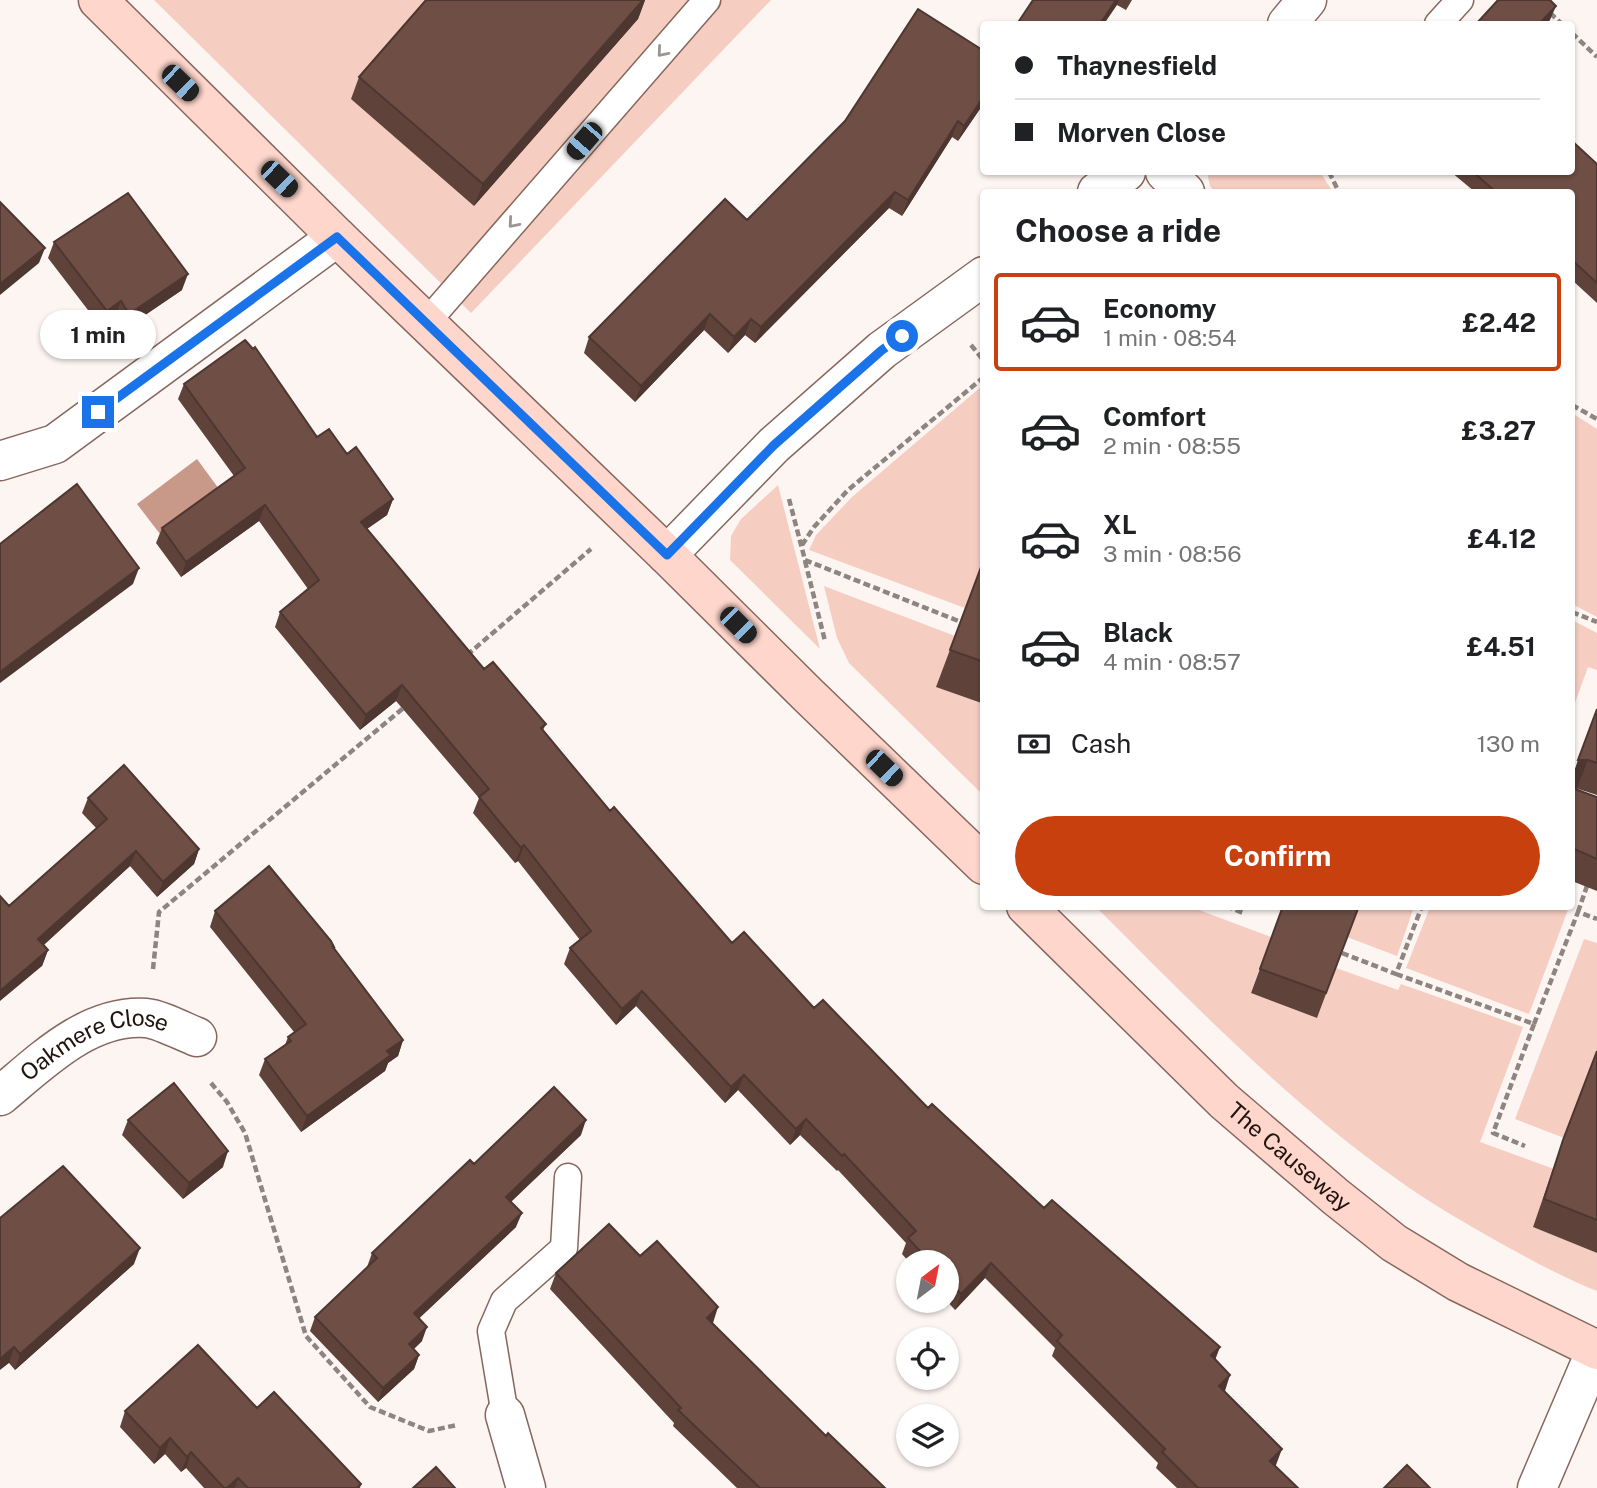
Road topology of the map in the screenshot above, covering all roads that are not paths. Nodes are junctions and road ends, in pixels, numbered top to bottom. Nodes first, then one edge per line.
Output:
1 (98, 0) edge
2 (707, 0) edge
3 (1307, 0) edge
4 (1460, 0) edge
5 (1290, 21) edge
6 (1441, 21) edge
7 (1122, 175) edge
8 (1168, 175) edge
9 (1101, 189) edge
10 (1182, 189) edge
11 (337, 237) junction
12 (980, 279) edge
13 (426, 323) junction
14 (0, 461) edge
15 (667, 555) junction
16 (980, 861) edge
17 (1030, 910) edge
18 (197, 1037) road end
19 (0, 1096) edge
20 (568, 1177) dead end
21 (1596, 1350) edge
22 (505, 1415) joint
23 (526, 1488) edge
24 (1536, 1488) edge

1 - 11 main road
2 -> 13 lane
3 - 5 street
4 - 6 lane
7 - 9 street
8 - 10 street
11 - 13 main road
11 - 14 street
12 - 15 street
13 - 15 main road
15 - 16 main road
17 - 21 main road, The Causeway
18 - 19 street, Oakmere Close
20 - 22 lane
21 - 24 street
22 - 23 street

